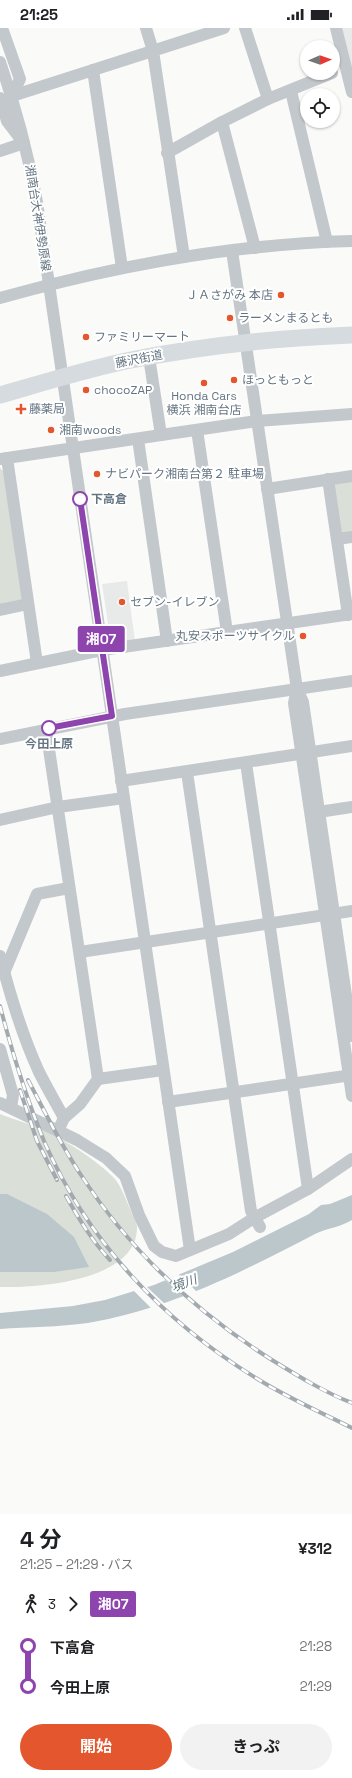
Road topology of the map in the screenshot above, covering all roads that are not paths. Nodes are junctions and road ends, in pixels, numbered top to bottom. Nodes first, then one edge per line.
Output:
1 (2, 28) edge
2 (146, 28) edge
3 (224, 28) edge
4 (245, 28) edge
5 (336, 28) edge
6 (209, 30) edge
7 (153, 51) junction
8 (0, 62) edge
9 (346, 67) junction
10 (93, 70) junction
11 (340, 70) edge
12 (316, 80) edge
13 (4, 85) edge
14 (291, 91) junction
15 (352, 92) edge
16 (6, 97) edge
17 (268, 99) junction
18 (222, 122) junction
19 (24, 143) junction
20 (0, 151) edge
21 (167, 153) junction
22 (327, 242) junction
23 (352, 242) edge
24 (255, 248) junction
25 (232, 251) junction
26 (184, 257) junction
27 (122, 268) junction
28 (48, 284) junction
29 (0, 298) edge
30 (352, 335) edge
31 (246, 343) junction
32 (149, 357) junction
33 (62, 377) junction
34 (0, 395) edge
35 (352, 414) edge
36 (257, 421) junction
37 (197, 430) junction
38 (161, 435) junction
39 (138, 439) junction
40 (73, 448) junction
41 (4, 458) edge
42 (352, 476) edge
43 (328, 479) junction
44 (267, 489) junction
45 (352, 537) edge
46 (337, 539) junction
47 (28, 604) junction
48 (0, 610) edge
49 (350, 615) edge
50 (287, 624) junction
51 (227, 632) junction
52 (167, 641) junction
53 (102, 650) junction
54 (37, 663) junction
55 (0, 671) edge
56 (352, 681) edge
57 (297, 689) junction
58 (112, 716) junction
59 (46, 729) junction
60 (0, 739) edge
61 (352, 746) edge
62 (306, 754) junction
63 (246, 763) junction
64 (187, 772) junction
65 (121, 781) junction
66 (124, 798) junction
67 (58, 807) junction
68 (352, 807) edge
69 (315, 812) junction
70 (0, 820) edge
71 (69, 888) junction
72 (352, 911) edge
73 (330, 914) junction
74 (270, 923) junction
75 (210, 932) junction
76 (145, 942) junction
77 (80, 952) junction
78 (0, 956) edge
79 (4, 972) junction
80 (341, 991) junction
81 (352, 1036) edge
82 (0, 1049) edge
83 (163, 1070) junction
84 (350, 1076) edge
85 (98, 1079) junction
86 (293, 1084) junction
87 (234, 1093) junction
88 (352, 1096) edge
89 (168, 1102) junction
90 (6, 1106) edge
91 (64, 1118) junction
92 (58, 1131) junction
93 (352, 1158) edge
94 (308, 1189) junction
95 (257, 1223) junction
96 (190, 1250) junction

1 - 16 street
2 - 7 street
3 - 6 street
4 - 17 street
5 - 9 street
6 - 7 street
7 - 10 street
7 - 21 street
8 - 13 street, 湘南台大神伊勢原線
9 - 11 street
9 - 15 street
10 - 16 street
10 - 27 street
12 - 14 street
13 - 16 street, 湘南台大神伊勢原線
14 - 17 street
14 - 22 street
16 - 19 street, 湘南台大神伊勢原線
17 - 18 street
18 - 21 street
18 - 24 street
19 - 20 street
19 - 28 street, 湘南台大神伊勢原線
21 - 26 street
22 - 23 street
22 - 24 street
24 - 25 street
25 - 26 street
25 - 31 street
26 - 27 street
27 - 28 street
28 - 29 street
28 - 33 street, 湘南台大神伊勢原線
30 - 31 highway, 藤沢街道
31 - 32 highway, 藤沢街道
31 - 36 street
32 - 33 highway, 藤沢街道
32 - 38 street
33 - 34 highway, 藤沢街道
33 - 40 street, 湘南台大神伊勢原線
35 - 36 street
36 - 37 street
36 - 44 street
37 - 38 street
37 - 51 street
38 - 39 street
39 - 40 street
39 - 52 street
40 - 41 street
40 - 53 street, 湘南台大神伊勢原線
41 - 47 street
42 - 43 street
43 - 44 street
43 - 46 street
44 - 50 street
45 - 46 street
46 - 49 street
47 - 48 street
47 - 54 street
49 - 50 street
50 - 51 street
50 - 57 street
51 - 52 street
52 - 53 street
53 - 54 street
53 - 58 street, 湘南台大神伊勢原線
54 - 55 street
56 - 57 street
57 - 58 street
57 - 62 street
58 - 59 street
58 - 65 street, 湘南台大神伊勢原線
59 - 60 street
59 - 67 street
61 - 62 street
62 - 63 street
62 - 69 street
63 - 64 street
63 - 74 street
64 - 65 street
64 - 75 street
65 - 66 street, 湘南台大神伊勢原線
66 - 67 street
66 - 76 street, 湘南台大神伊勢原線
67 - 70 street
67 - 71 street
68 - 69 street
69 - 73 street
71 - 77 street
71 - 79 street
72 - 73 street
73 - 74 street
73 - 80 street
74 - 75 street
74 - 86 street
75 - 76 street
75 - 87 street
76 - 77 street
76 - 83 street, 湘南台大神伊勢原線
77 - 85 street
78 - 79 street
79 - 91 street
80 - 81 street
80 - 84 street
82 - 90 street
83 - 85 street
83 - 89 street, 湘南台大神伊勢原線
84 - 86 street
84 - 88 street
85 - 91 street
86 - 87 street
86 - 94 street
87 - 89 street
87 - 95 street
89 - 96 street, 湘南台大神伊勢原線
90 - 92 street
91 - 92 street
92 - 96 street
93 - 94 street
94 - 95 street
95 - 96 street

